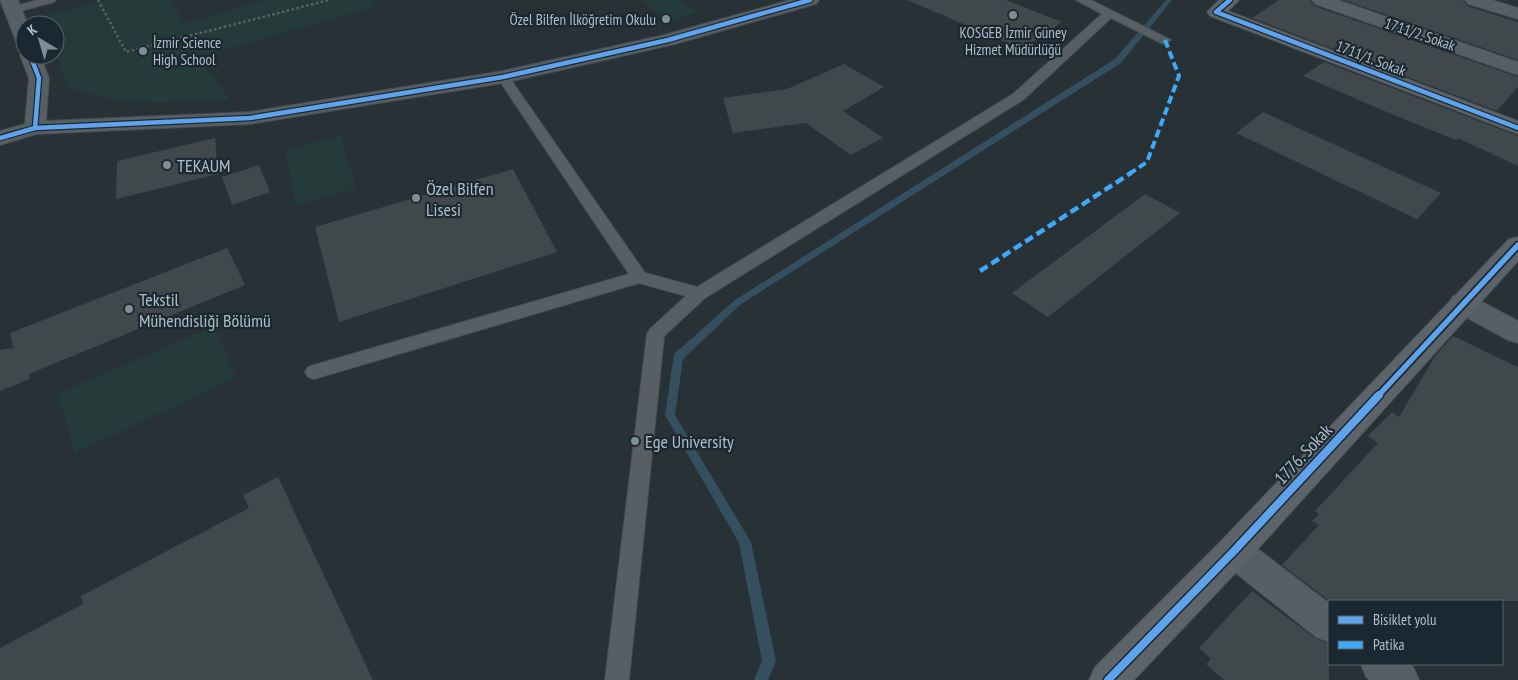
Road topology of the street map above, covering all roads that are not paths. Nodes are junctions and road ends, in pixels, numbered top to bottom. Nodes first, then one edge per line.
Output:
1 (50, 0) edge
2 (810, 0) edge
3 (1082, 0) edge
4 (1321, 0) edge
5 (1474, 0) edge
6 (11, 5) edge
7 (1223, 6) edge
8 (1518, 14) edge
9 (1116, 16) junction
10 (1164, 40) dead end
11 (34, 65) edge
12 (1518, 69) edge
13 (502, 77) junction
14 (35, 128) junction
15 (1518, 128) edge
16 (0, 138) edge
17 (1518, 245) edge
18 (639, 277) junction
19 (699, 294) junction
20 (1462, 303) junction
21 (1518, 334) edge
22 (314, 372) dead end
23 (1234, 551) junction
24 (1328, 624) edge
25 (1380, 665) edge
26 (617, 680) edge
27 (1108, 680) edge
28 (1400, 680) edge

1 - 6 lane
2 - 13 street
3 - 9 lane
4 - 12 street, 1711/2. Sokak
5 - 8 street
7 - 15 street, 1711/1. Sokak
9 - 10 lane
9 - 19 lane
11 - 14 street
13 - 14 street
13 - 18 lane
14 - 16 street
17 - 20 street, 1776. Sokak
18 - 19 lane
18 - 22 lane
19 - 26 lane
20 - 21 street
20 - 23 street, 1776. Sokak
23 - 24 street
23 - 27 street, 1776. Sokak
25 - 28 street

